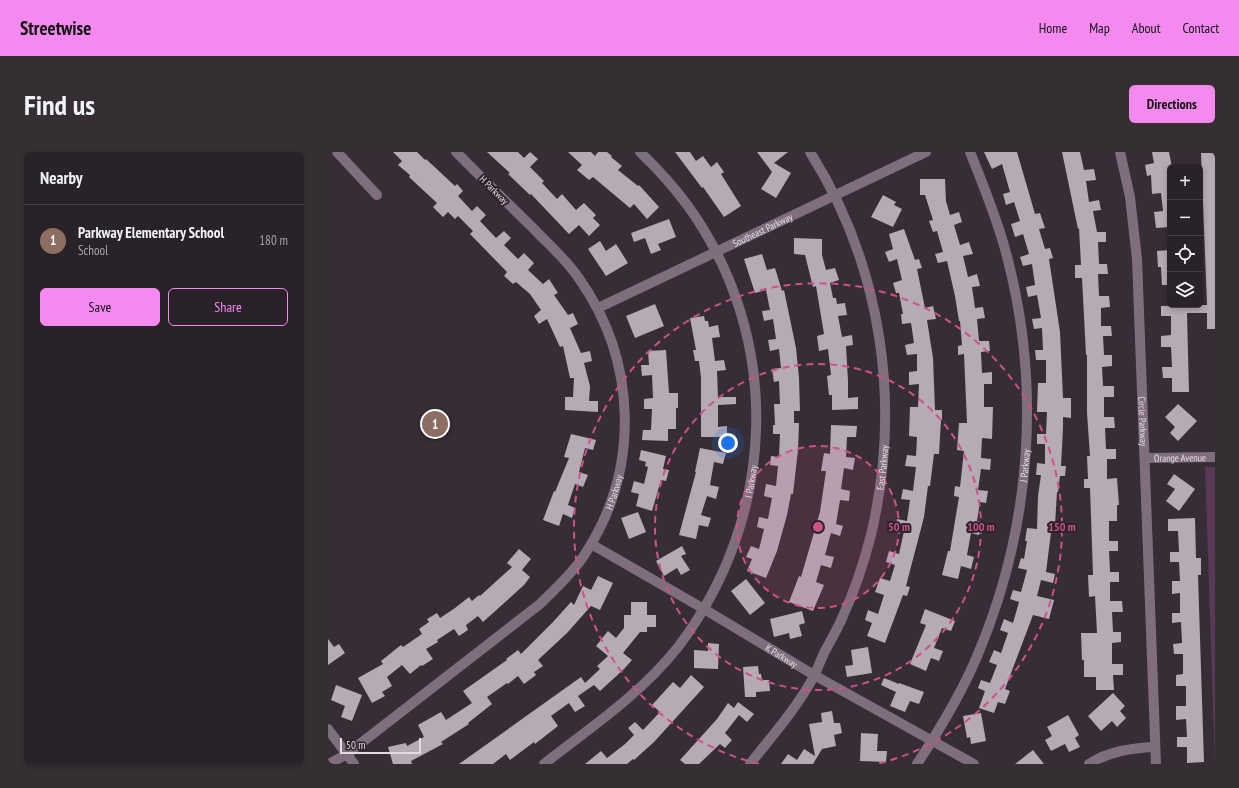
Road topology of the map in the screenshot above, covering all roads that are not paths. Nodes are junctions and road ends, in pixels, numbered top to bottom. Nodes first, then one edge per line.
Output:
1 (338, 152) edge
2 (456, 152) edge
3 (640, 152) edge
4 (810, 152) edge
5 (926, 152) edge
6 (970, 152) edge
7 (1120, 152) edge
8 (377, 195) dead end
9 (835, 195) junction
10 (716, 252) junction
11 (598, 308) junction
12 (1145, 458) junction
13 (1215, 458) edge
14 (591, 544) junction
15 (704, 609) junction
16 (814, 675) junction
17 (328, 729) edge
18 (933, 740) junction
19 (1155, 747) junction
20 (347, 754) junction
21 (329, 764) edge
22 (354, 764) edge
23 (544, 764) edge
24 (750, 764) edge
25 (917, 764) edge
26 (974, 764) edge
27 (1089, 764) edge
28 (1156, 764) edge

1 - 8 street
2 - 11 street, H Parkway
3 - 10 street, I Parkway
4 - 9 street, East Parkway
5 - 9 street, Southeast Parkway
6 - 18 street, J Parkway
7 - 12 street, Circle Parkway
9 - 10 street, Southeast Parkway
9 - 16 street, East Parkway
10 - 11 street, Southeast Parkway
10 - 15 street, I Parkway
11 - 14 street, H Parkway
12 - 13 street, Orange Avenue
12 - 19 street, Circle Parkway
14 - 15 street, K Parkway
14 - 20 street, H Parkway
15 - 16 street, K Parkway
15 - 23 street, I Parkway
16 - 18 street, K Parkway
16 - 24 street, East Parkway
17 - 20 street
18 - 25 street, J Parkway
18 - 26 street, K Parkway
19 - 27 street
19 - 28 street, Circle Parkway
20 - 21 street, H Parkway
20 - 22 street

